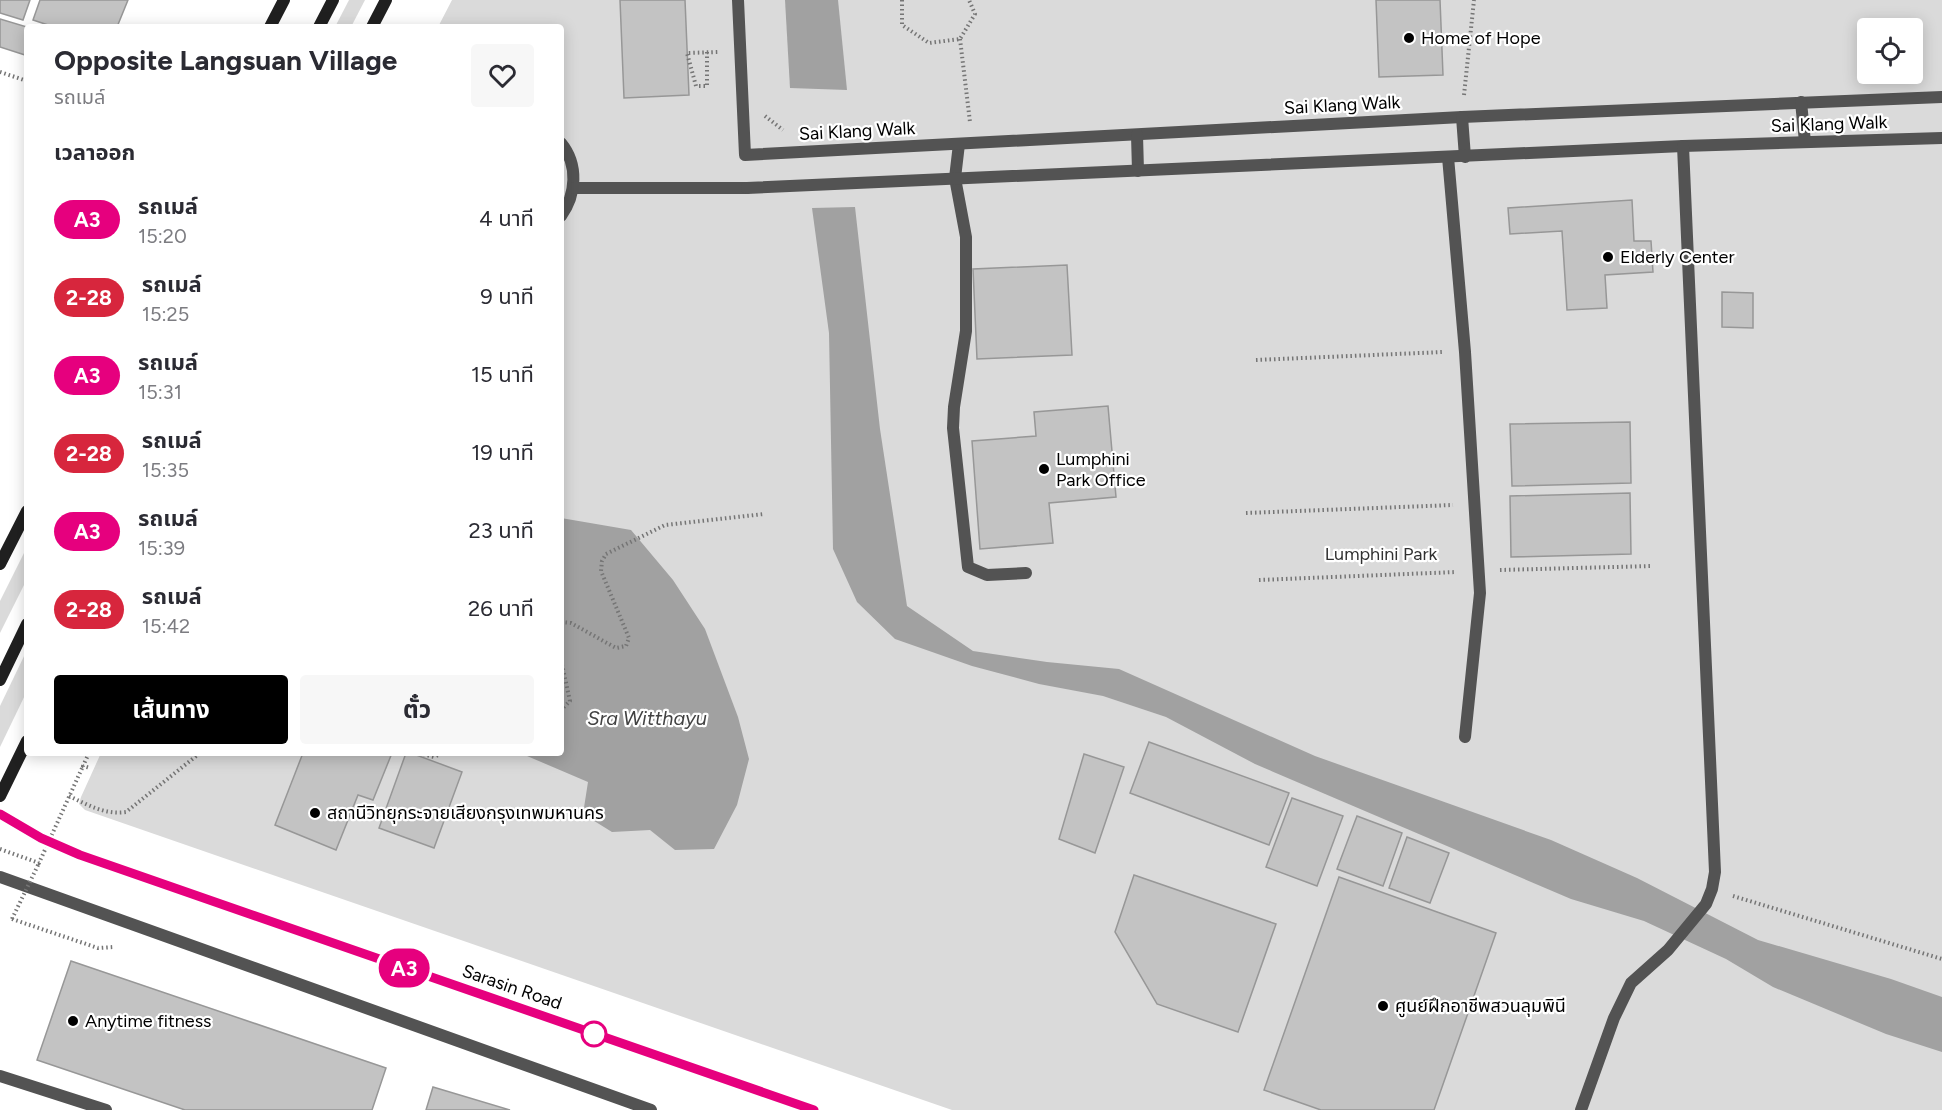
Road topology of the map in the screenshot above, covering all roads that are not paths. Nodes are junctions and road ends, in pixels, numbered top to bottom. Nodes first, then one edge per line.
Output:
1 (284, 0) edge
2 (333, 0) edge
3 (386, 0) edge
4 (738, 0) edge
5 (272, 24) edge
6 (321, 24) edge
7 (374, 24) edge
8 (1942, 97) edge
9 (1801, 102) junction
10 (1462, 117) junction
11 (1137, 135) junction
12 (1942, 138) edge
13 (1805, 142) junction
14 (959, 144) junction
15 (1683, 147) junction
16 (564, 149) edge
17 (1465, 157) junction
18 (1448, 158) junction
19 (1138, 171) junction
20 (955, 178) junction
21 (574, 188) junction
22 (564, 212) edge
23 (24, 517) edge
24 (0, 564) edge
25 (1026, 573) dead end
26 (24, 630) edge
27 (0, 680) edge
28 (1465, 737) dead end
29 (24, 747) edge
30 (0, 796) edge
31 (0, 814) edge
32 (0, 877) edge
33 (0, 1076) edge
34 (106, 1110) edge
35 (651, 1110) edge
36 (814, 1110) edge
37 (1581, 1110) edge

1 - 5 main road
2 - 6 main road
3 - 7 main road
4 - 14 street, Sai Klang Walk
8 - 9 street, Sai Klang Walk
9 - 10 street, Sai Klang Walk
9 - 13 street
10 - 11 street, Sai Klang Walk
10 - 17 street
11 - 14 street, Sai Klang Walk
11 - 19 street
12 - 13 street, Sai Klang Walk
13 - 15 street, Sai Klang Walk
14 - 20 street
15 - 17 street, Sai Klang Walk
15 - 37 street
16 - 21 street
17 - 18 street, Sai Klang Walk
18 - 19 street, Sai Klang Walk
18 - 28 street
19 - 20 street, Sai Klang Walk
20 - 21 street, Sai Klang Walk
20 - 25 street
21 - 22 street
23 - 24 main road
26 - 27 main road
29 - 30 main road
31 - 36 street, Sarasin Road
32 - 35 street
33 - 34 street

